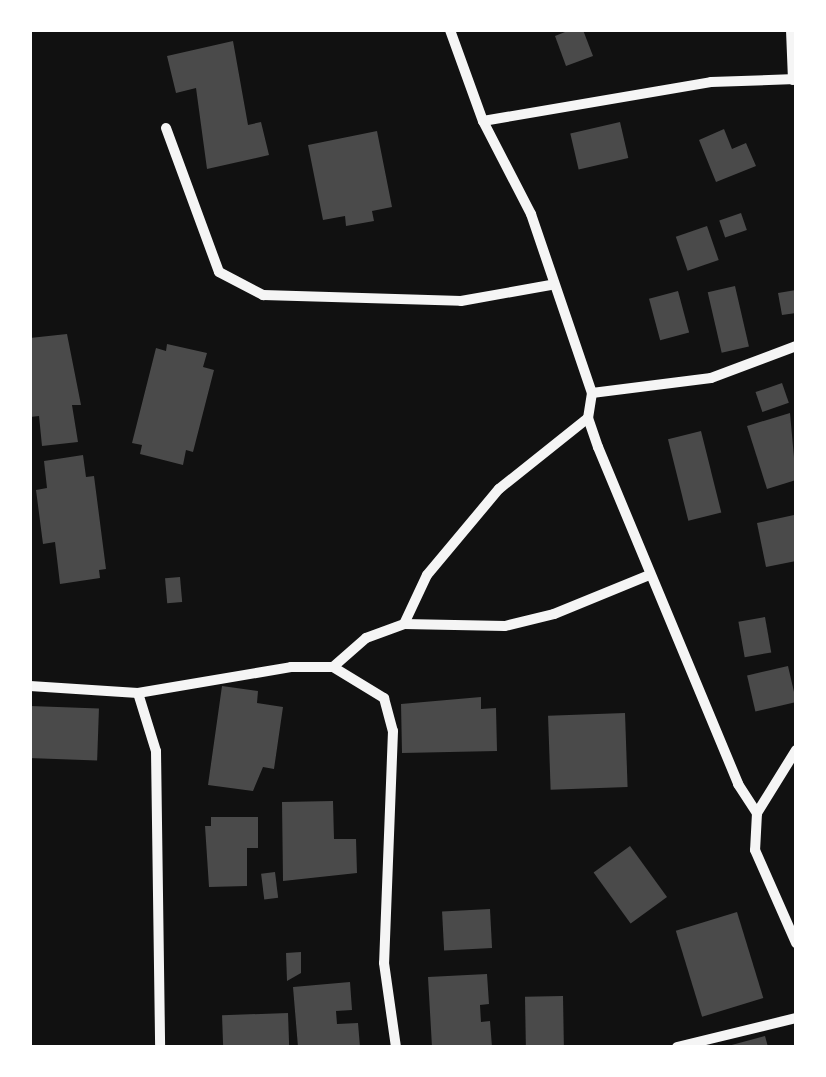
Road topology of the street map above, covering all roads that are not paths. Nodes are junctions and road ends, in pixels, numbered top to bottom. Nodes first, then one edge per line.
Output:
1 (450, 30) edge
2 (791, 30) edge
3 (795, 80) edge
4 (483, 121) junction
5 (166, 128) dead end
6 (550, 285) junction
7 (796, 346) edge
8 (592, 392) junction
9 (588, 418) junction
10 (648, 576) junction
11 (404, 624) junction
12 (333, 667) junction
13 (30, 686) edge
14 (138, 693) junction
15 (796, 750) edge
16 (757, 813) junction
17 (796, 943) edge
18 (796, 1018) edge
19 (160, 1047) edge
20 (396, 1047) edge
21 (676, 1047) edge

1 - 4 street
2 - 3 street
3 - 4 street
4 - 6 street
5 - 6 street
6 - 8 street
7 - 8 street
8 - 9 street
9 - 10 street
9 - 11 street
10 - 11 street
10 - 16 street
11 - 12 street
12 - 14 street
12 - 20 street
13 - 14 street
14 - 19 street
15 - 16 street
16 - 17 street
18 - 21 street

